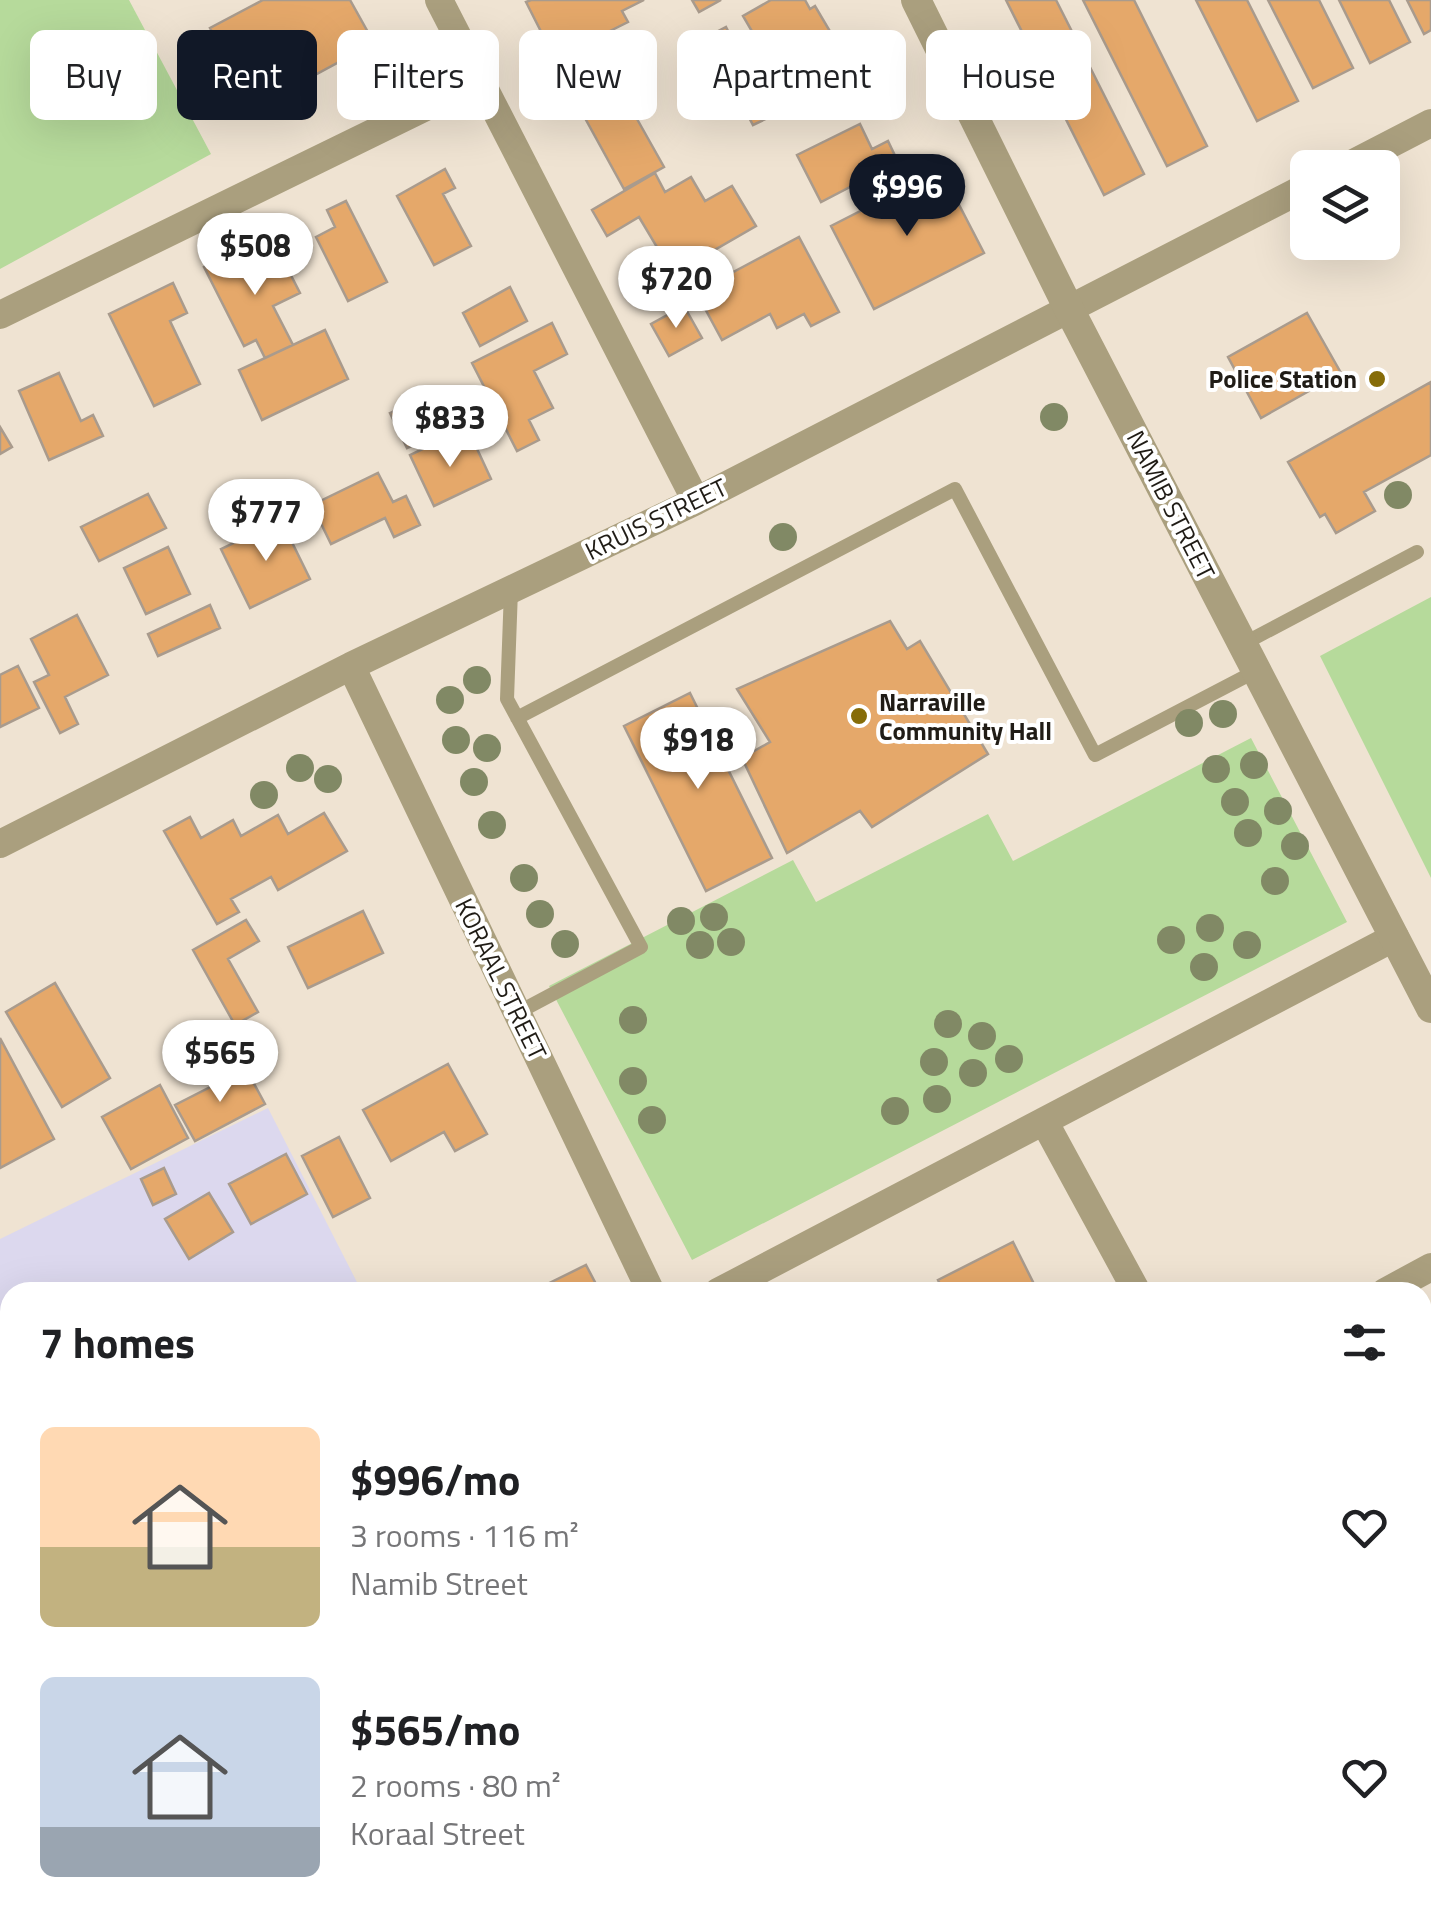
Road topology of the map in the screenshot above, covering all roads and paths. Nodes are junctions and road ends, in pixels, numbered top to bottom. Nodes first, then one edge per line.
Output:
1 (440, 0) edge
2 (916, 0) edge
3 (455, 30) edge
4 (499, 117) edge
5 (398, 120) edge
6 (1431, 123) edge
7 (1379, 150) edge
8 (1290, 195) edge
9 (1069, 310) junction
10 (0, 315) edge
11 (696, 501) junction
12 (1417, 552) dead end
13 (510, 590) junction
14 (1250, 657) junction
15 (350, 666) junction
16 (517, 718) junction
17 (0, 844) edge
18 (1395, 937) junction
19 (1431, 1008) edge
20 (517, 1014) junction
21 (1044, 1122) junction
22 (1431, 1267) edge
23 (646, 1282) edge
24 (737, 1282) edge
25 (1132, 1282) edge
26 (1403, 1282) edge

1 - 3 street
2 - 9 street, NAMIB STREET
4 - 11 street
5 - 10 street
6 - 7 street
8 - 9 street, KRUIS STREET
9 - 11 street, KRUIS STREET
9 - 14 street, NAMIB STREET
11 - 13 street, KRUIS STREET
12 - 14 lane
13 - 15 street, KRUIS STREET
13 - 16 lane
14 - 16 lane
14 - 18 street, NAMIB STREET
15 - 17 street, KRUIS STREET
15 - 20 street, KORAAL STREET
16 - 20 lane
18 - 19 street, NAMIB STREET
18 - 21 street
20 - 23 street, KORAAL STREET
21 - 24 street
21 - 25 street
22 - 26 street

